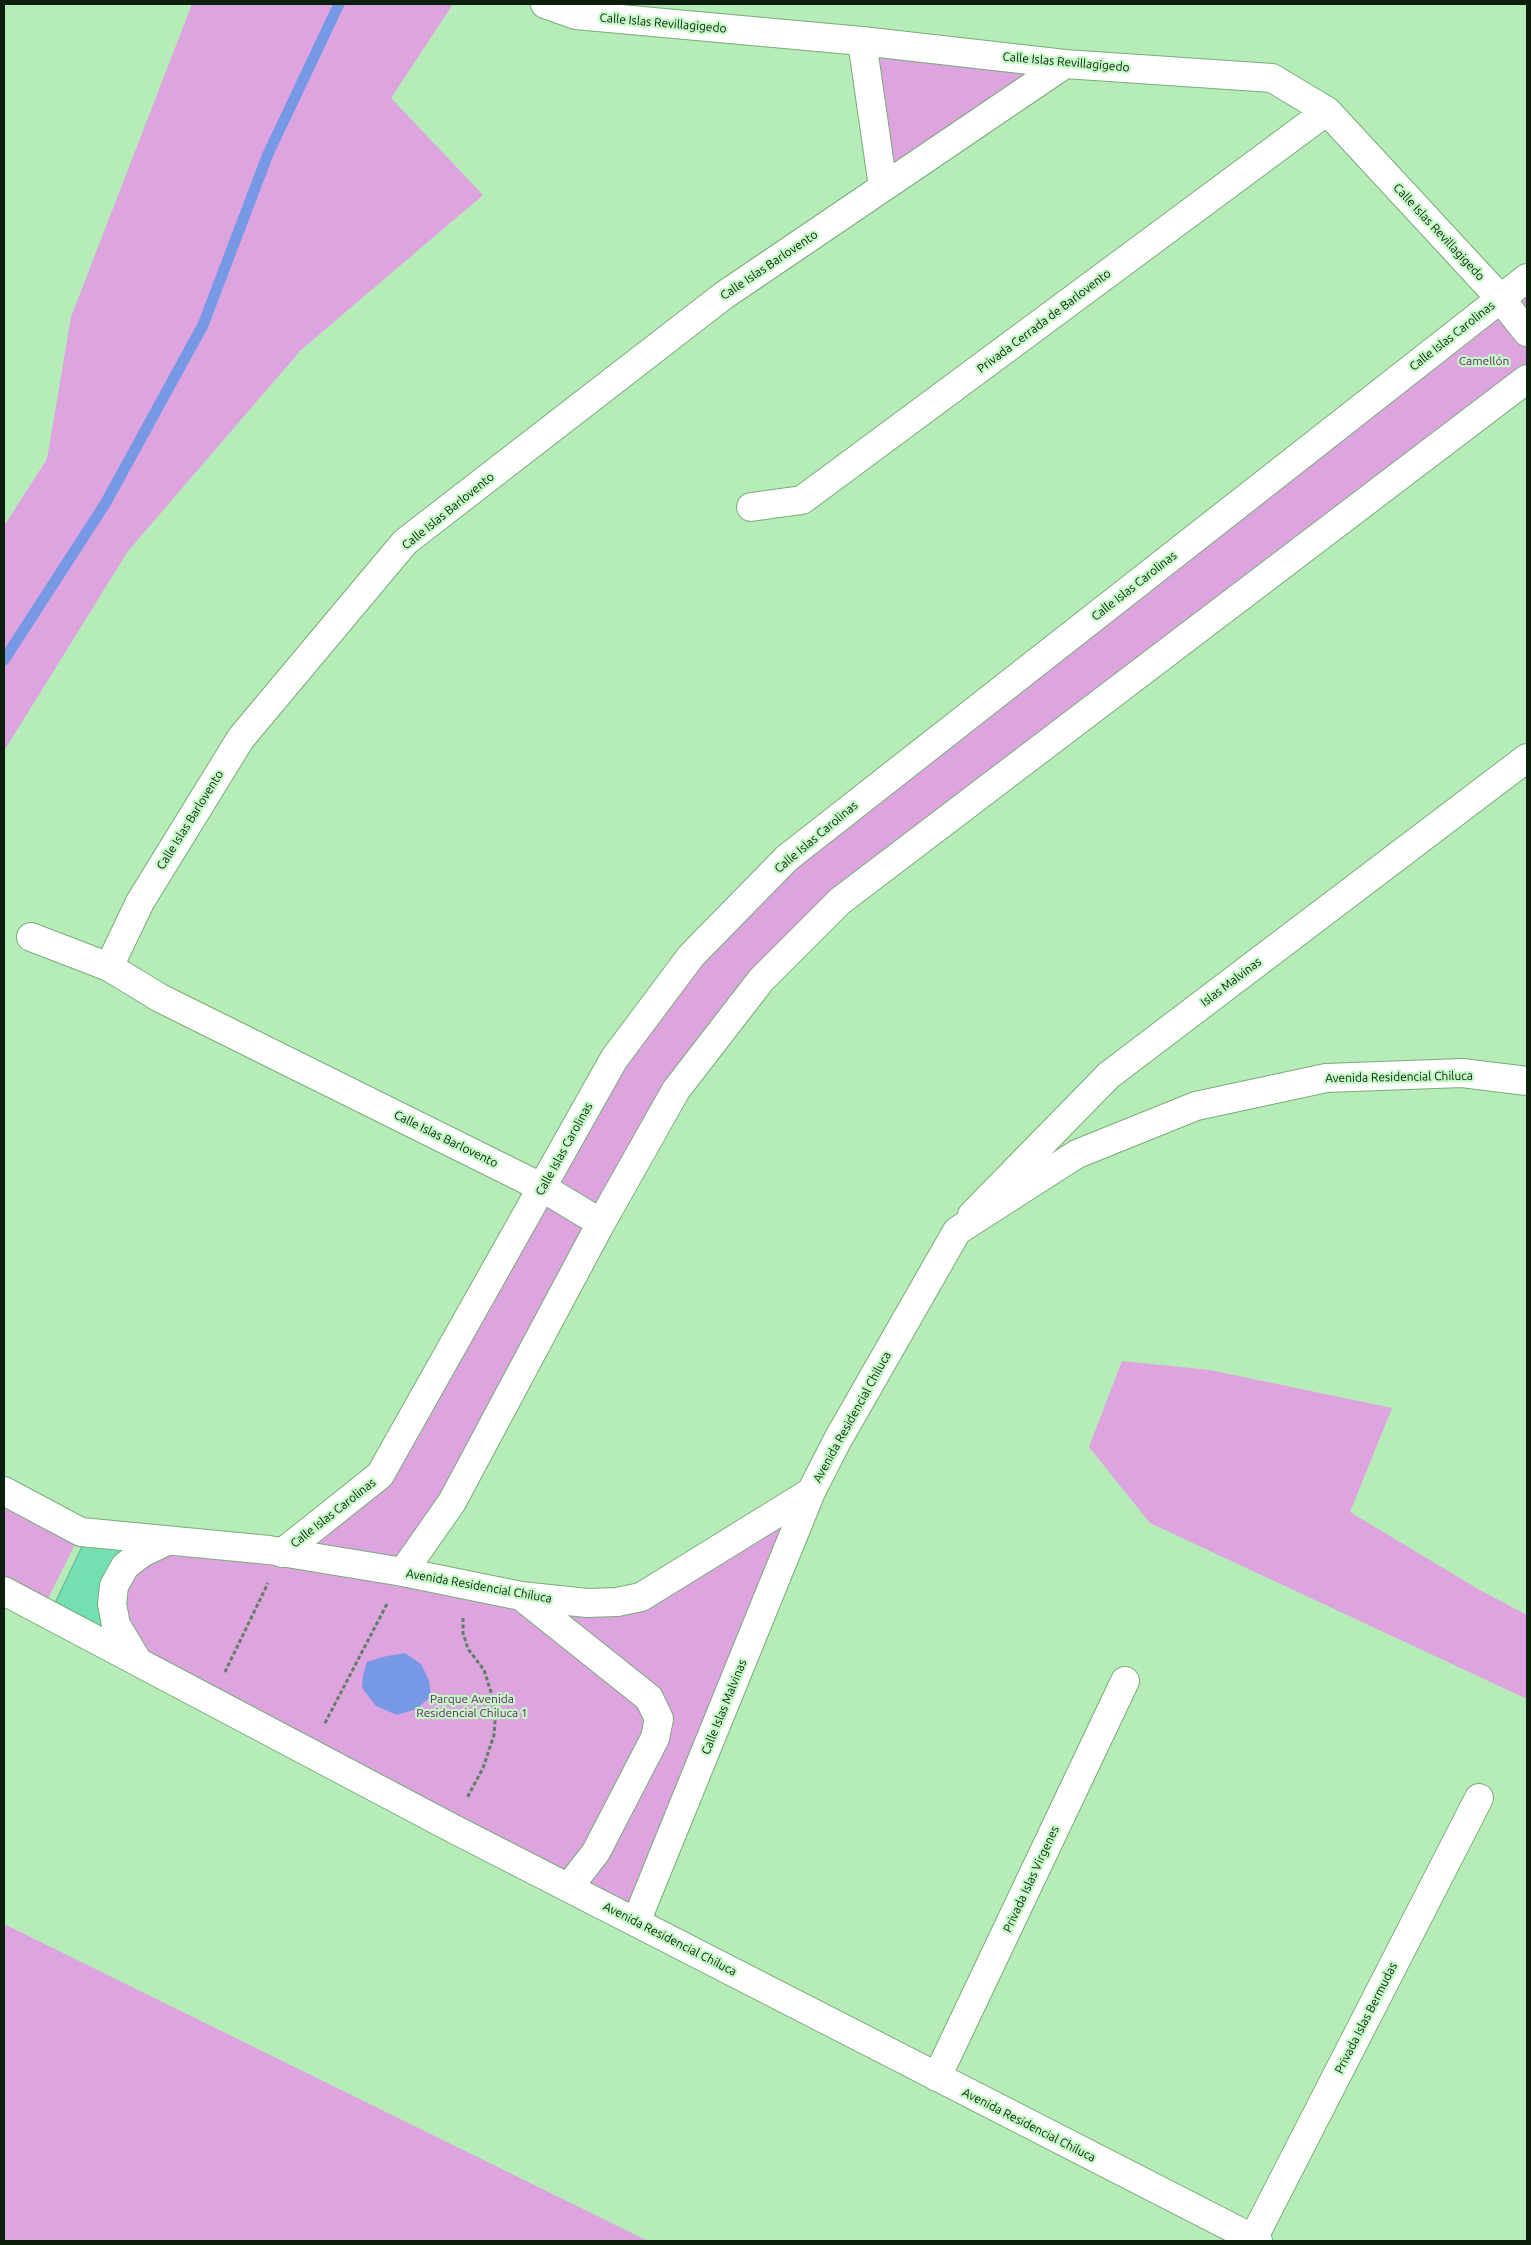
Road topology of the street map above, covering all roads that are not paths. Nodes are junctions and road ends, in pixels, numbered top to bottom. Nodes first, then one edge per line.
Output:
1 (545, 4) edge
2 (862, 41) junction
3 (1065, 64) junction
4 (1327, 111) junction
5 (883, 187) junction
6 (1527, 278) edge
7 (1500, 298) junction
8 (1527, 332) edge
9 (1527, 379) edge
10 (751, 507) dead end
11 (1527, 758) edge
12 (31, 937) dead end
13 (109, 967) junction
14 (1527, 1081) edge
15 (543, 1188) junction
16 (601, 1223) junction
17 (957, 1231) junction
18 (4, 1491) edge
19 (811, 1492) junction
20 (167, 1541) junction
21 (282, 1553) junction
22 (403, 1572) junction
23 (4, 1591) edge
24 (521, 1596) junction
25 (138, 1662) junction
26 (1125, 1681) dead end
27 (1479, 1798) dead end
28 (570, 1887) junction
29 (636, 1922) junction
30 (937, 2078) junction
31 (1255, 2240) edge

1 - 2 street, Calle Islas Revillagigedo
2 - 3 street, Calle Islas Revillagigedo
2 - 5 street
3 - 4 street, Calle Islas Revillagigedo
3 - 5 street, Calle Islas Barlovento
4 - 7 street, Calle Islas Revillagigedo
4 - 10 street, Privada Cerrada de Barlovento
5 - 13 street, Calle Islas Barlovento
6 - 7 street, Calle Islas Carolinas
7 - 8 street
7 - 15 street, Calle Islas Carolinas
9 - 16 street
11 - 17 street, Islas Malvinas
12 - 13 street, Calle Islas Barlovento
13 - 15 street, Calle Islas Barlovento
14 - 17 street, Avenida Residencial Chiluca
15 - 16 street, Calle Islas Barlovento
15 - 21 street, Calle Islas Carolinas
16 - 22 street
17 - 19 street, Avenida Residencial Chiluca
18 - 20 street, Avenida Residencial Chiluca
19 - 24 street, Avenida Residencial Chiluca
19 - 29 street, Calle Islas Malvinas
20 - 21 street, Avenida Residencial Chiluca
20 - 25 street
21 - 22 street, Avenida Residencial Chiluca
22 - 24 street, Avenida Residencial Chiluca
23 - 25 street, Avenida Residencial Chiluca
24 - 28 street
25 - 28 street, Avenida Residencial Chiluca
26 - 30 street, Privada Islas Virgenes
27 - 31 street, Privada Islas Bermudas
28 - 29 street, Avenida Residencial Chiluca
29 - 30 street, Avenida Residencial Chiluca
30 - 31 street, Avenida Residencial Chiluca

